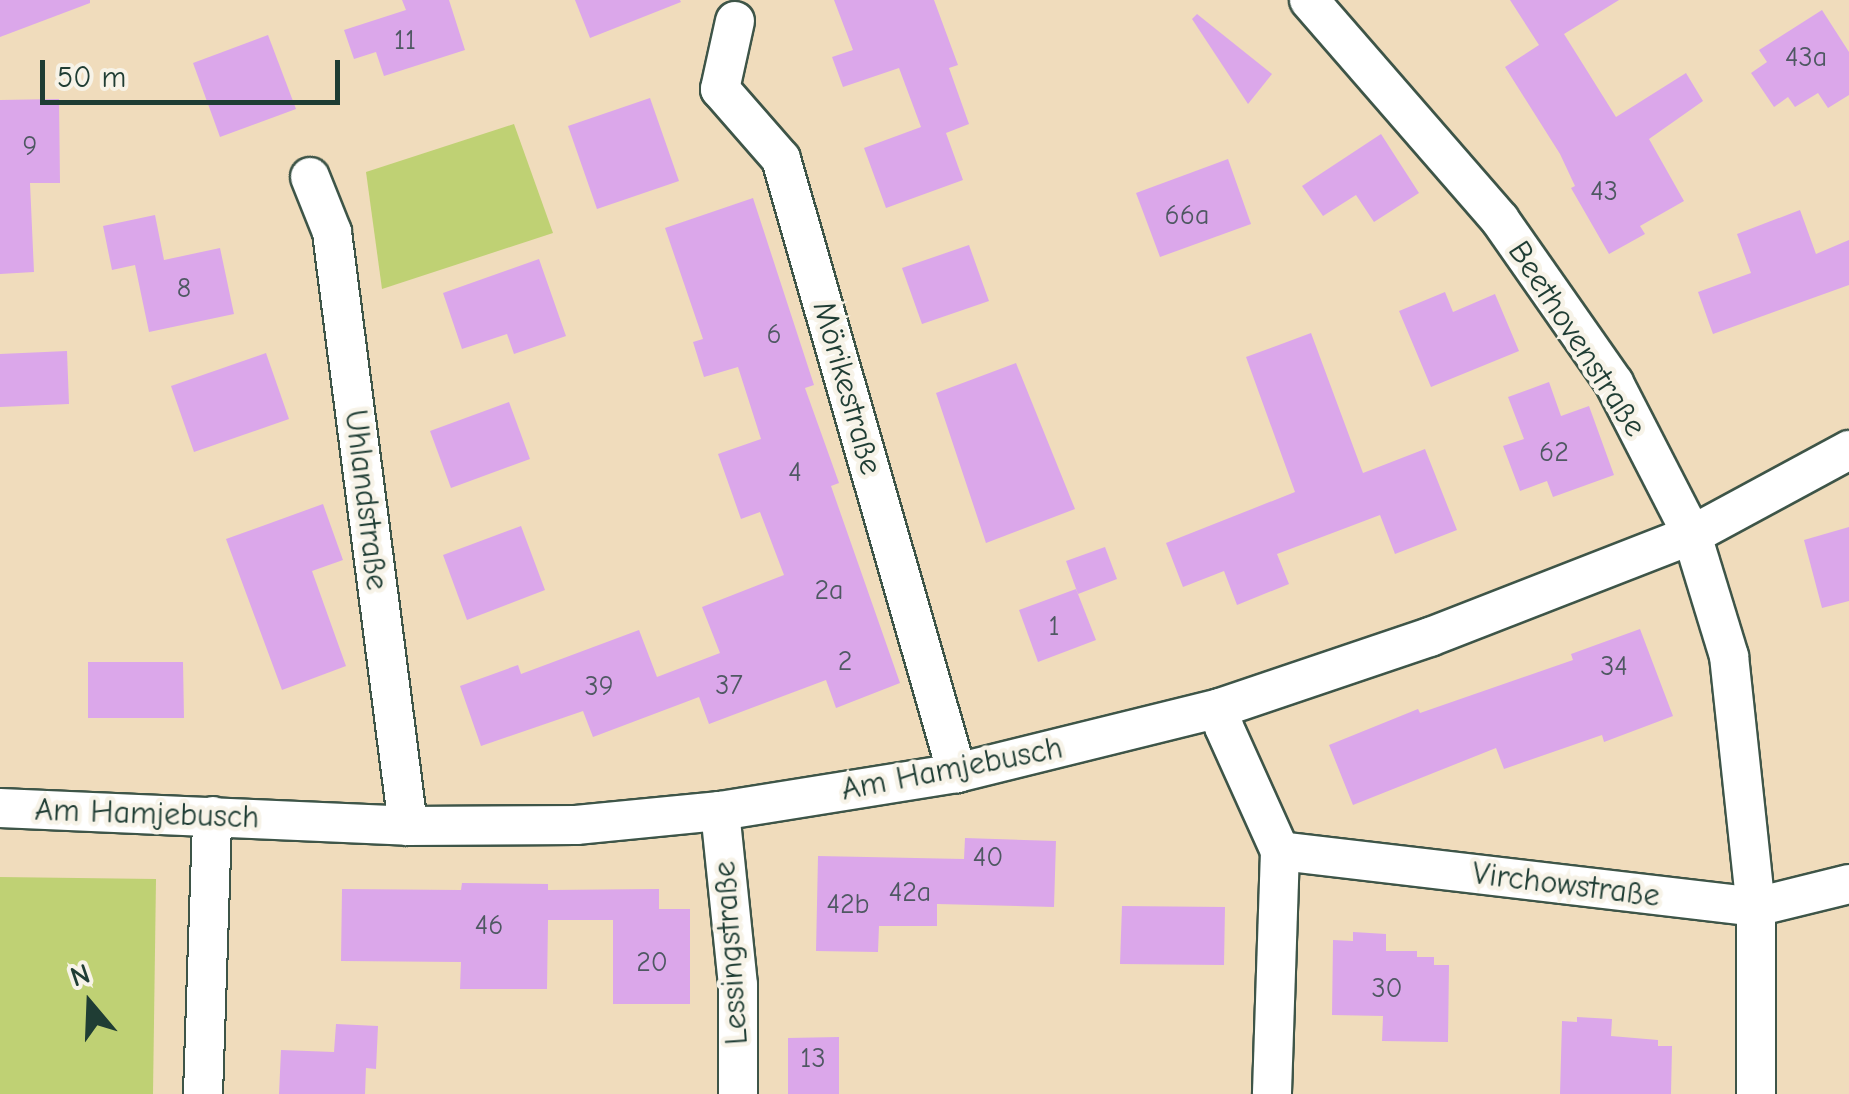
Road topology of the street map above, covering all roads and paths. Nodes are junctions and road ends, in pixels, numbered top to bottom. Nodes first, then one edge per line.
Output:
1 (1308, 0) edge
2 (735, 21) dead end
3 (310, 177) dead end
4 (1849, 450) edge
5 (1692, 535) junction
6 (1220, 708) junction
7 (957, 774) junction
8 (0, 808) edge
9 (720, 811) junction
10 (212, 816) junction
11 (408, 826) junction
12 (1280, 851) junction
13 (1849, 884) edge
14 (1756, 907) junction
15 (202, 1094) edge
16 (738, 1094) edge
17 (1272, 1094) edge
18 (1756, 1094) edge

1 - 5 street, Beethovenstraße
2 - 7 street, Mörikestraße
3 - 11 street, Uhlandstraße
4 - 5 street, Am Hamjebusch
5 - 6 street, Am Hamjebusch
5 - 14 street, Beethovenstraße
6 - 7 street, Am Hamjebusch
6 - 12 street
7 - 9 street, Am Hamjebusch
8 - 10 street, Am Hamjebusch
9 - 11 street, Am Hamjebusch
9 - 16 street, Lessingstraße
10 - 11 street, Am Hamjebusch
10 - 15 street
12 - 14 street, Virchowstraße
12 - 17 street
13 - 14 street, Virchowstraße
14 - 18 street, Beethovenstraße

